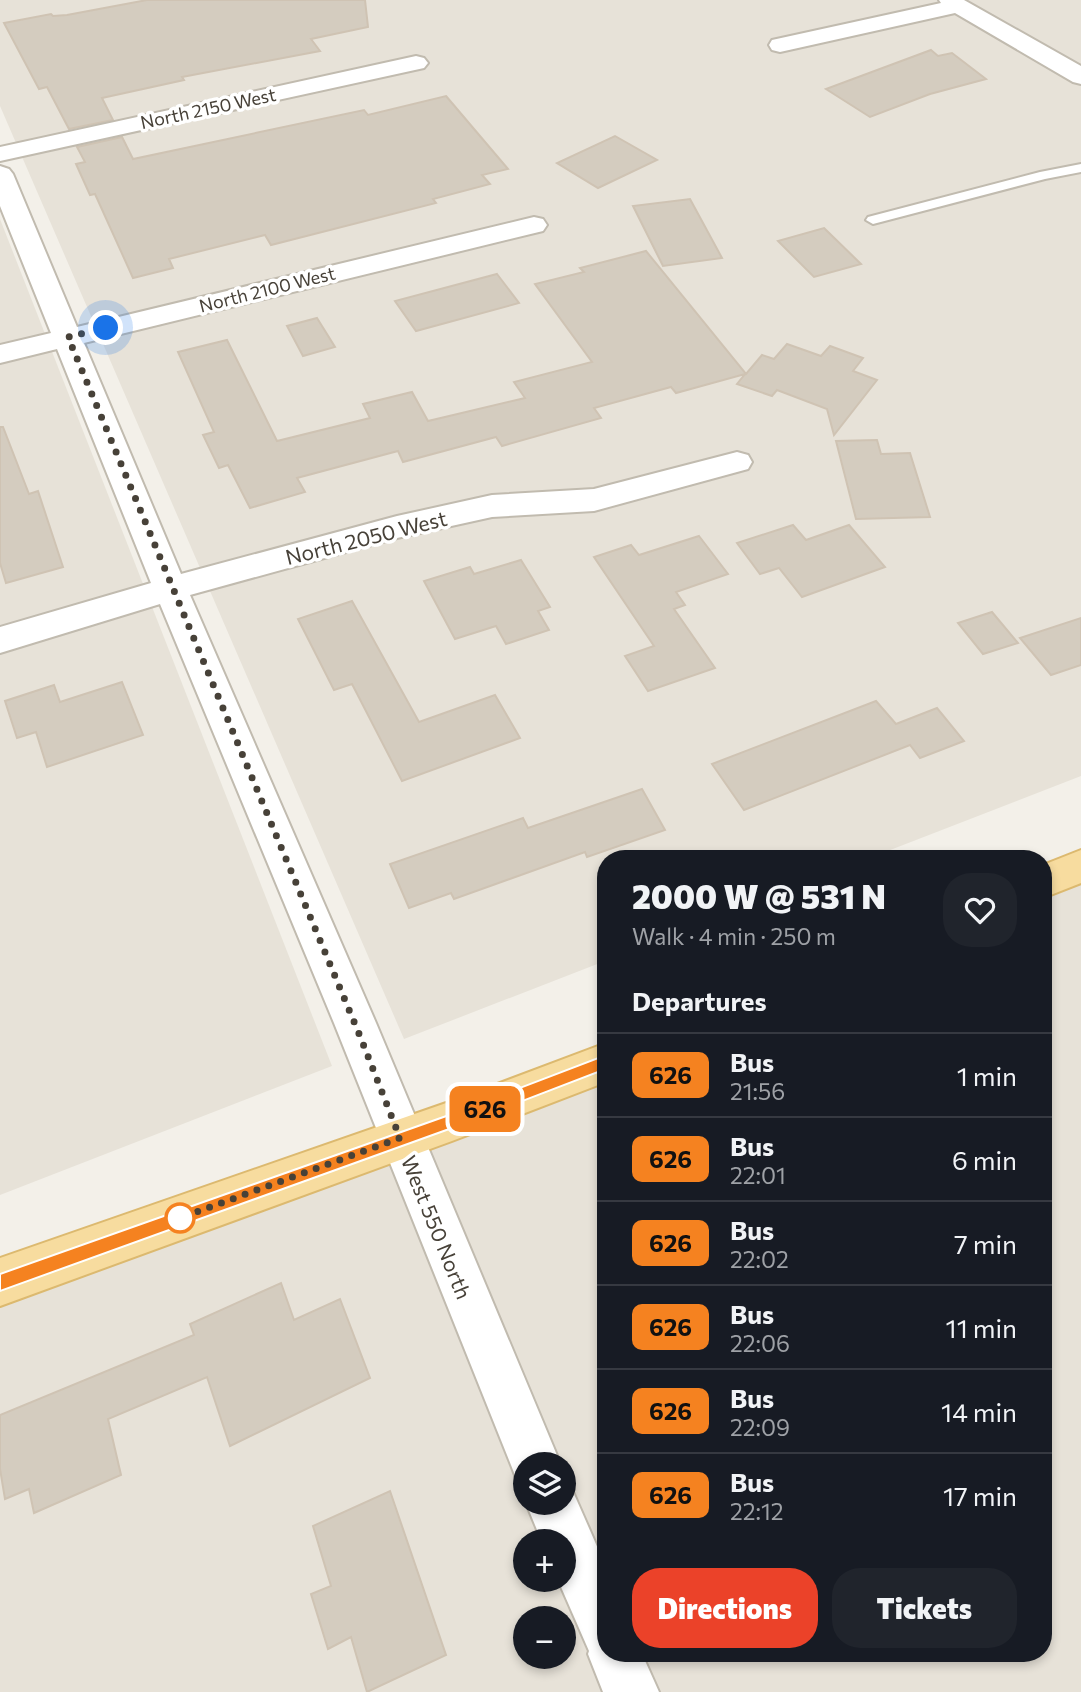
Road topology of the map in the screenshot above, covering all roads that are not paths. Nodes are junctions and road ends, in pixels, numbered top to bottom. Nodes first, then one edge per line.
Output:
1 (954, 3) edge
2 (780, 45) dead end
3 (416, 63) dead end
4 (1081, 77) edge
5 (0, 153) edge
6 (1081, 168) edge
7 (0, 174) edge
8 (873, 220) dead end
9 (534, 225) dead end
10 (68, 337) junction
11 (0, 354) edge
12 (737, 462) dead end
13 (171, 590) junction
14 (0, 640) edge
15 (1081, 866) edge
16 (1052, 878) edge
17 (597, 1065) edge
18 (400, 1138) junction
19 (0, 1282) edge
20 (531, 1452) edge
21 (557, 1515) edge
22 (597, 1610) edge
23 (618, 1662) edge
24 (631, 1692) edge

1 - 2 street
1 - 4 street
3 - 5 street, North 2150 West
6 - 8 lane
7 - 10 street, West 550 North
9 - 10 street, North 2100 West
10 - 11 street, North 2100 West
10 - 13 street, West 550 North
12 - 13 street, North 2050 West
13 - 14 street, North 2050 West
13 - 18 street, West 550 North
15 - 16 main road
17 - 18 main road
18 - 19 main road
18 - 20 street, West 550 North
21 - 22 street
23 - 24 street

